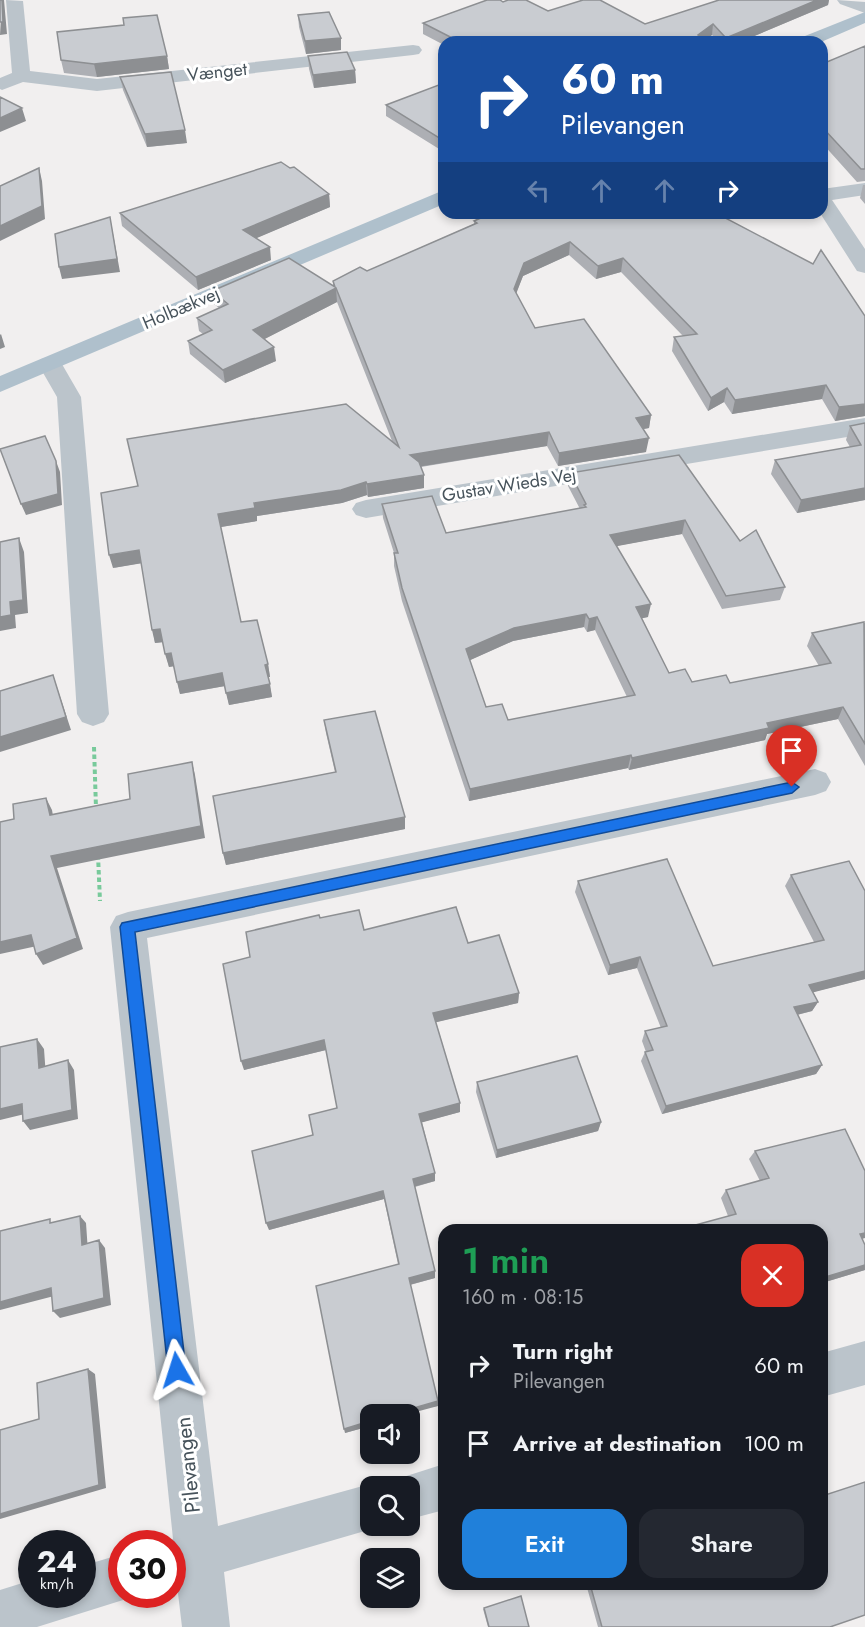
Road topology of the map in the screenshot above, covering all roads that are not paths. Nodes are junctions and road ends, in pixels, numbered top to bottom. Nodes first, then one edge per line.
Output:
1 (14, 0) edge
2 (846, 0) edge
3 (865, 8) edge
4 (865, 17) edge
5 (820, 36) edge
6 (413, 50) dead end
7 (21, 76) junction
8 (0, 85) edge
9 (865, 189) edge
10 (828, 194) edge
11 (438, 199) edge
12 (828, 209) edge
13 (865, 266) edge
14 (50, 364) junction
15 (0, 385) edge
16 (865, 426) edge
17 (366, 509) dead end
18 (93, 714) road end
19 (815, 783) dead end
20 (865, 1363) edge
21 (828, 1374) edge
22 (438, 1489) edge
23 (420, 1493) edge
24 (360, 1510) edge
25 (182, 1530) edge
26 (186, 1559) edge
27 (186, 1562) edge
28 (20, 1608) edge
29 (0, 1614) edge
30 (206, 1627) edge

1 - 7 street
2 - 3 street
4 - 5 main road
6 - 7 street, Vænget
7 - 8 street, Vænget
9 - 10 street
11 - 14 main road, Holbækvej
12 - 13 street
14 - 15 main road, Holbækvej
14 - 18 street
16 - 17 street, Gustav Wieds Vej
19 - 25 street, Pilevangen
20 - 21 street
22 - 23 street
24 - 26 street
27 - 30 street, Pilevangen
28 - 29 street

